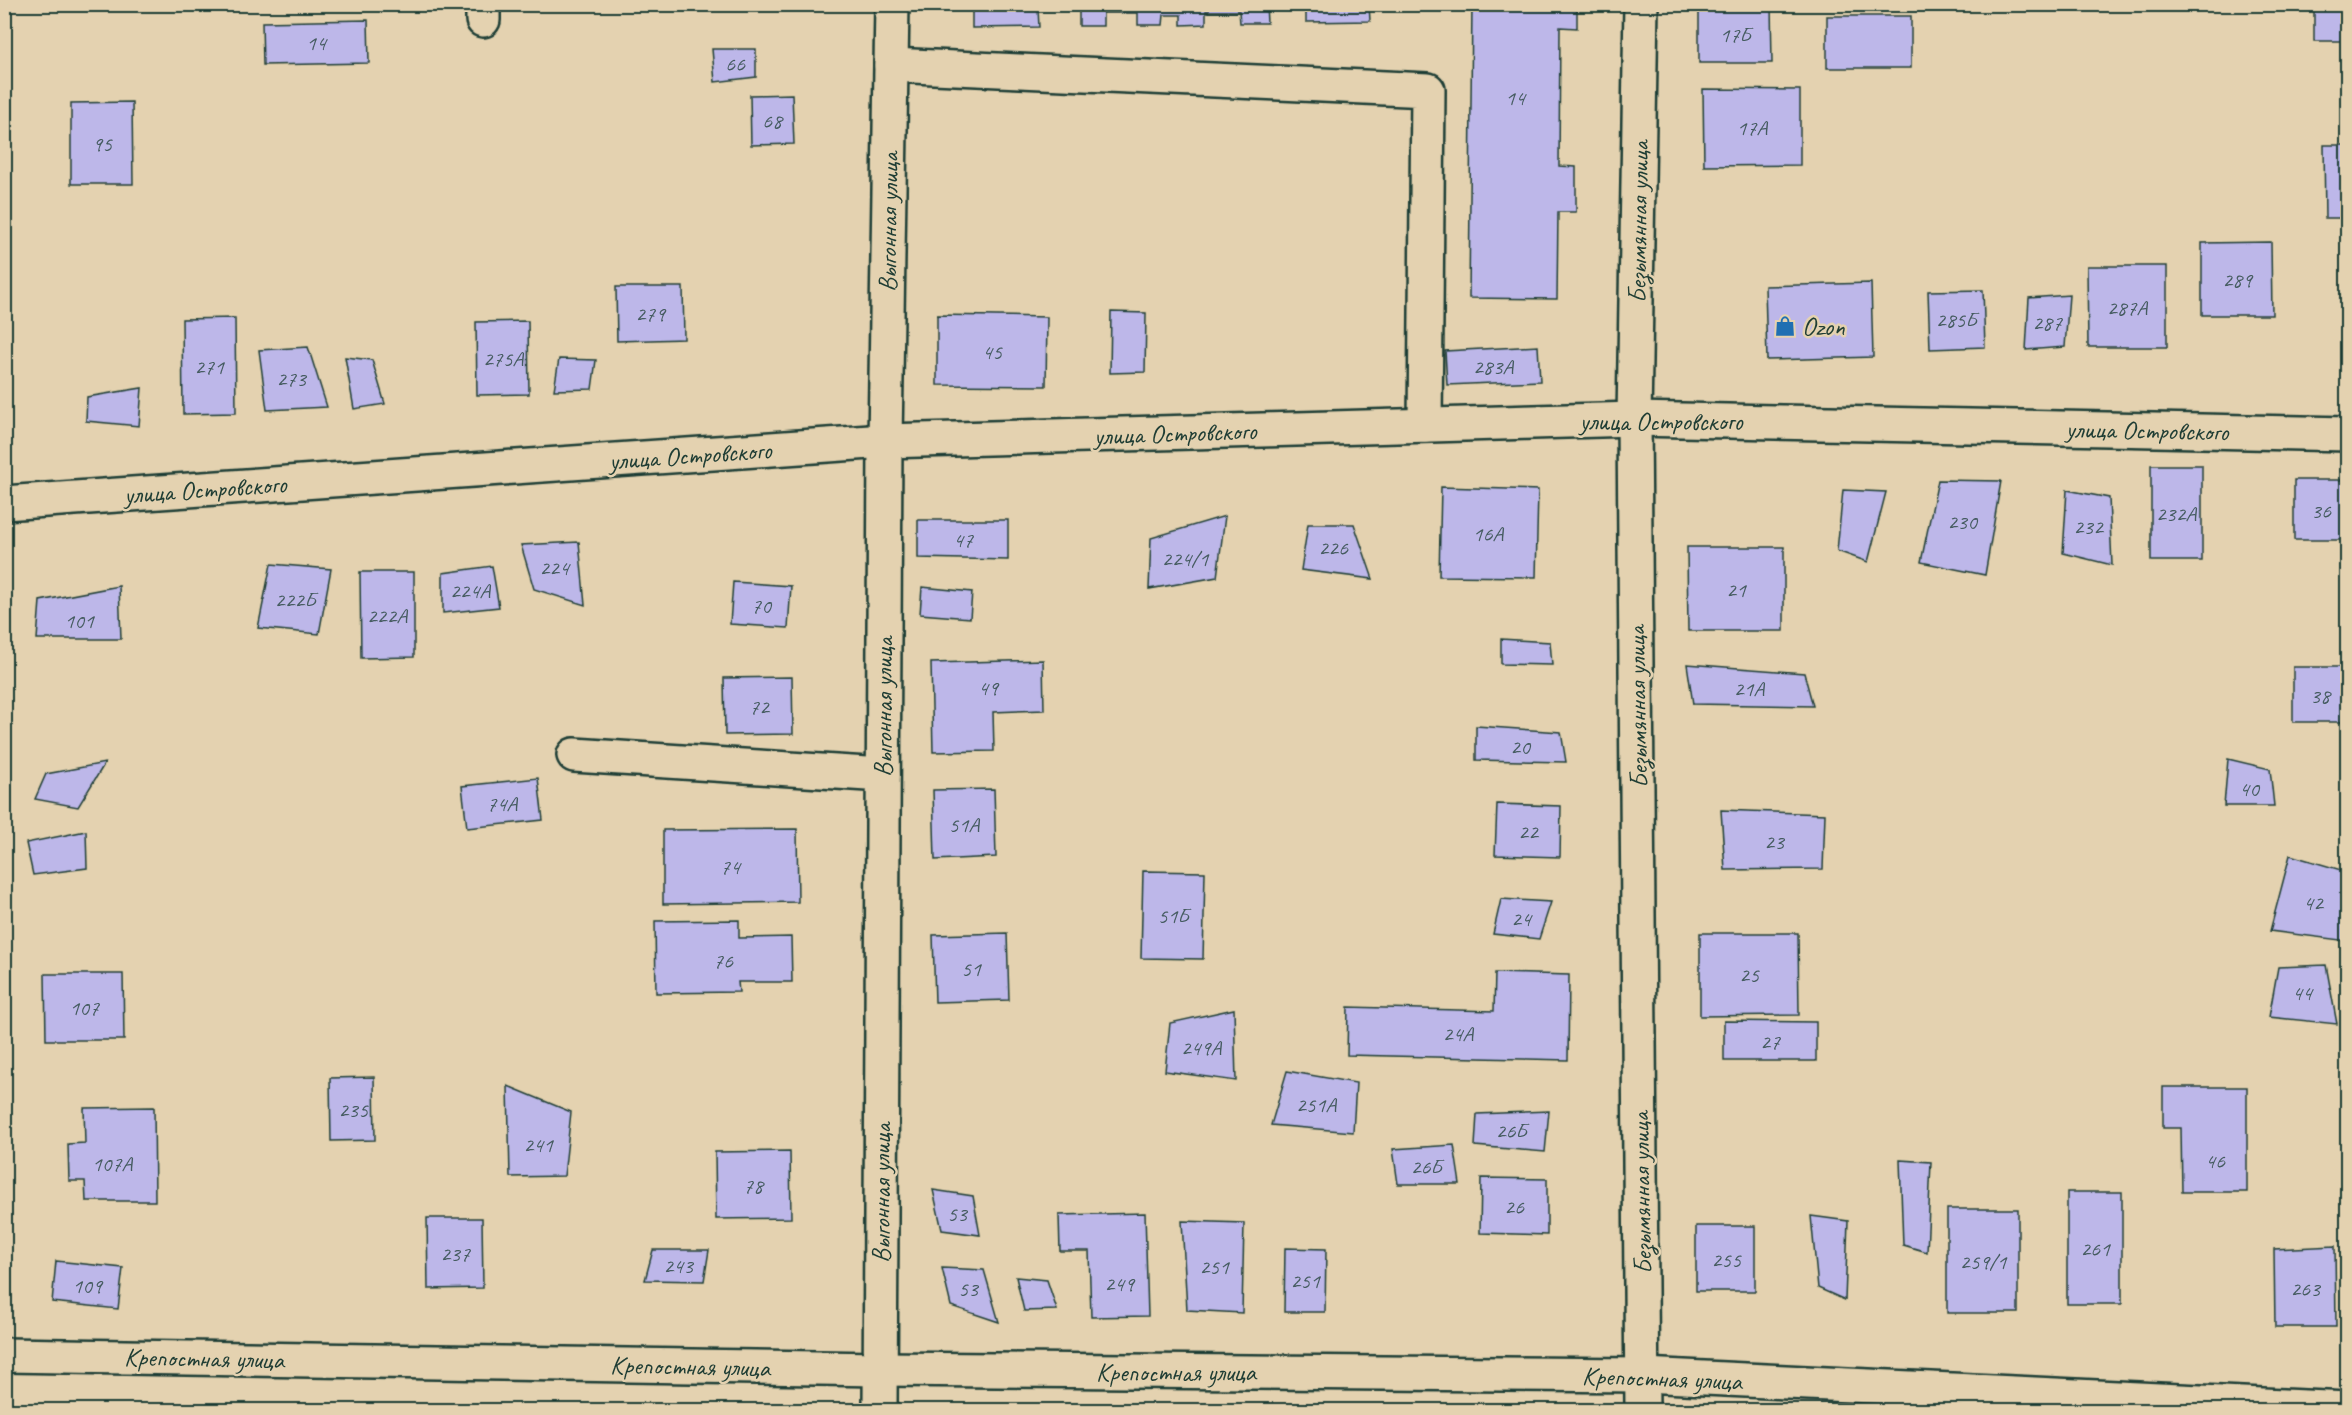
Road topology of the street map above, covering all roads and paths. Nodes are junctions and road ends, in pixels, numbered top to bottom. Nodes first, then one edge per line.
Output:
1 (892, 4) edge
2 (1641, 4) edge
3 (891, 65) junction
4 (1634, 419) junction
5 (1425, 425) junction
6 (2348, 434) edge
7 (885, 441) junction
8 (4, 503) edge
9 (574, 755) dead end
10 (883, 775) junction
11 (4, 1355) edge
12 (880, 1369) junction
13 (1643, 1375) junction
14 (2348, 1408) edge
15 (880, 1410) edge
16 (1642, 1410) edge

1 - 3 street, Выгонная улица
2 - 4 street, Безымянная улица
3 - 5 street
3 - 7 street, Выгонная улица
4 - 5 street, улица Островского
4 - 6 street, улица Островского
4 - 13 street, Безымянная улица
5 - 7 street, улица Островского
7 - 8 street, улица Островского
7 - 10 street, Выгонная улица
9 - 10 street
10 - 12 street, Выгонная улица
11 - 12 street, Крепостная улица
12 - 13 street, Крепостная улица
12 - 15 street, Выгонная улица
13 - 14 street, Крепостная улица
13 - 16 street, Безымянная улица

